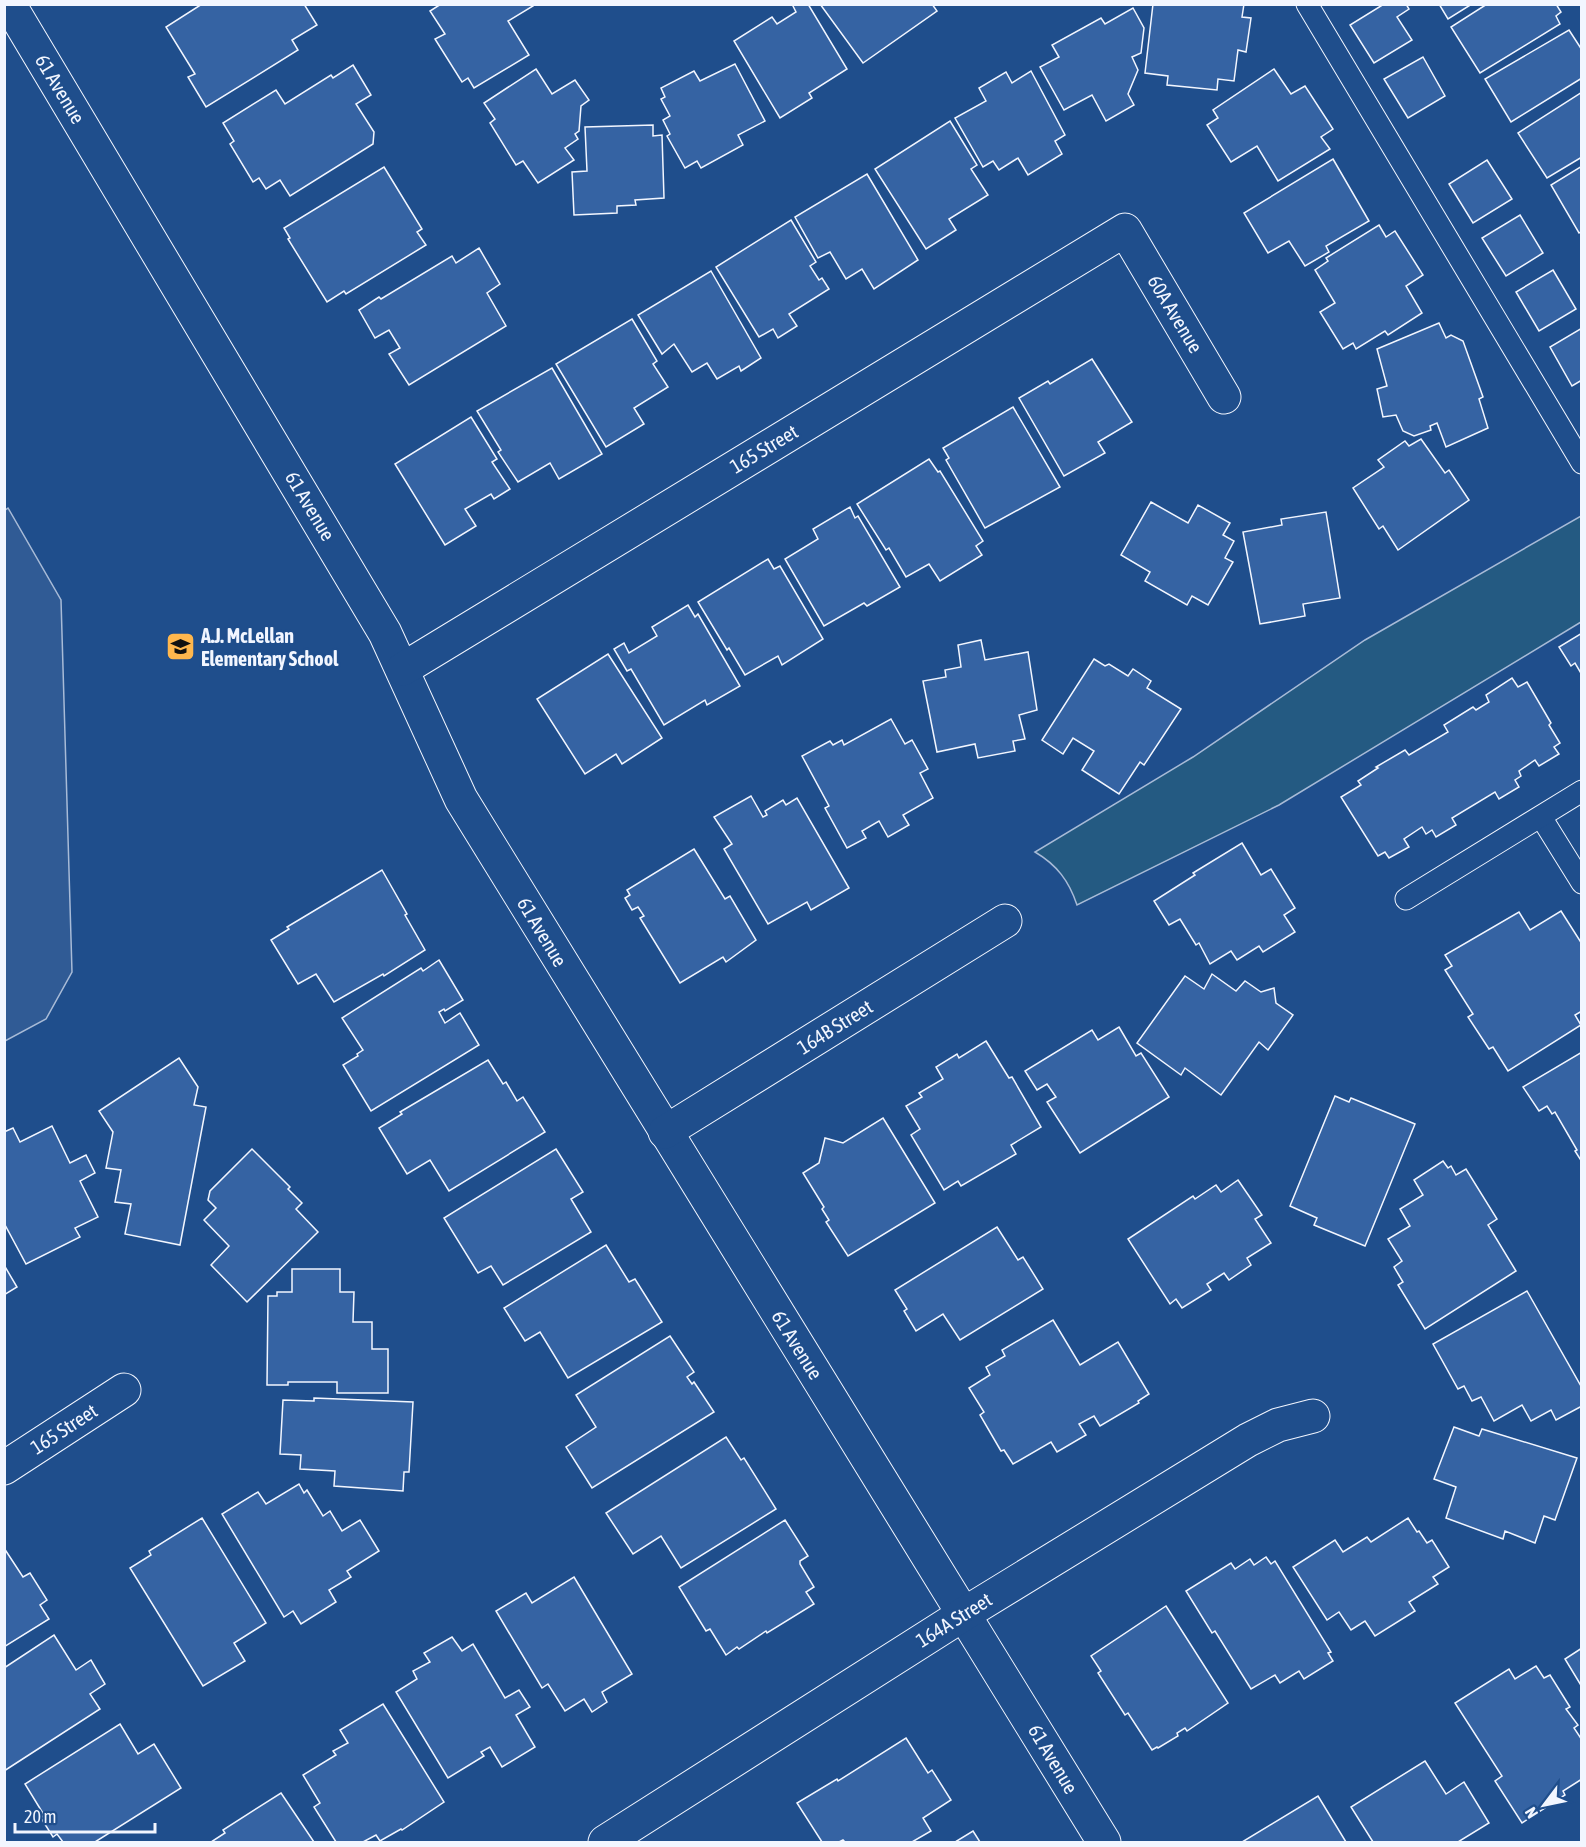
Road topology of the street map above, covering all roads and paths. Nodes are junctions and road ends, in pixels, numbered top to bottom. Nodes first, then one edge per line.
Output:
1 (9, 4) edge
2 (1307, 4) edge
3 (1125, 230) joint
4 (1224, 397) dead end
5 (1581, 463) edge
6 (403, 669) junction
7 (1581, 791) edge
8 (1540, 817) junction
9 (1581, 883) edge
10 (1406, 899) dead end
11 (1005, 921) dead end
12 (665, 1132) junction
13 (124, 1390) dead end
14 (1313, 1416) dead end
15 (4, 1468) edge
16 (964, 1614) junction
17 (605, 1842) edge
18 (1104, 1842) edge

1 - 6 street, 61 Avenue
2 - 5 lane
3 - 4 street, 60A Avenue
3 - 6 street, 165 Street
6 - 12 street, 61 Avenue
7 - 8 lane
8 - 9 lane
8 - 10 lane
11 - 12 street, 164B Street
12 - 16 street, 61 Avenue
13 - 15 street, 165 Street
14 - 16 street, 164A Street
16 - 17 street, 164A Street
16 - 18 street, 61 Avenue

